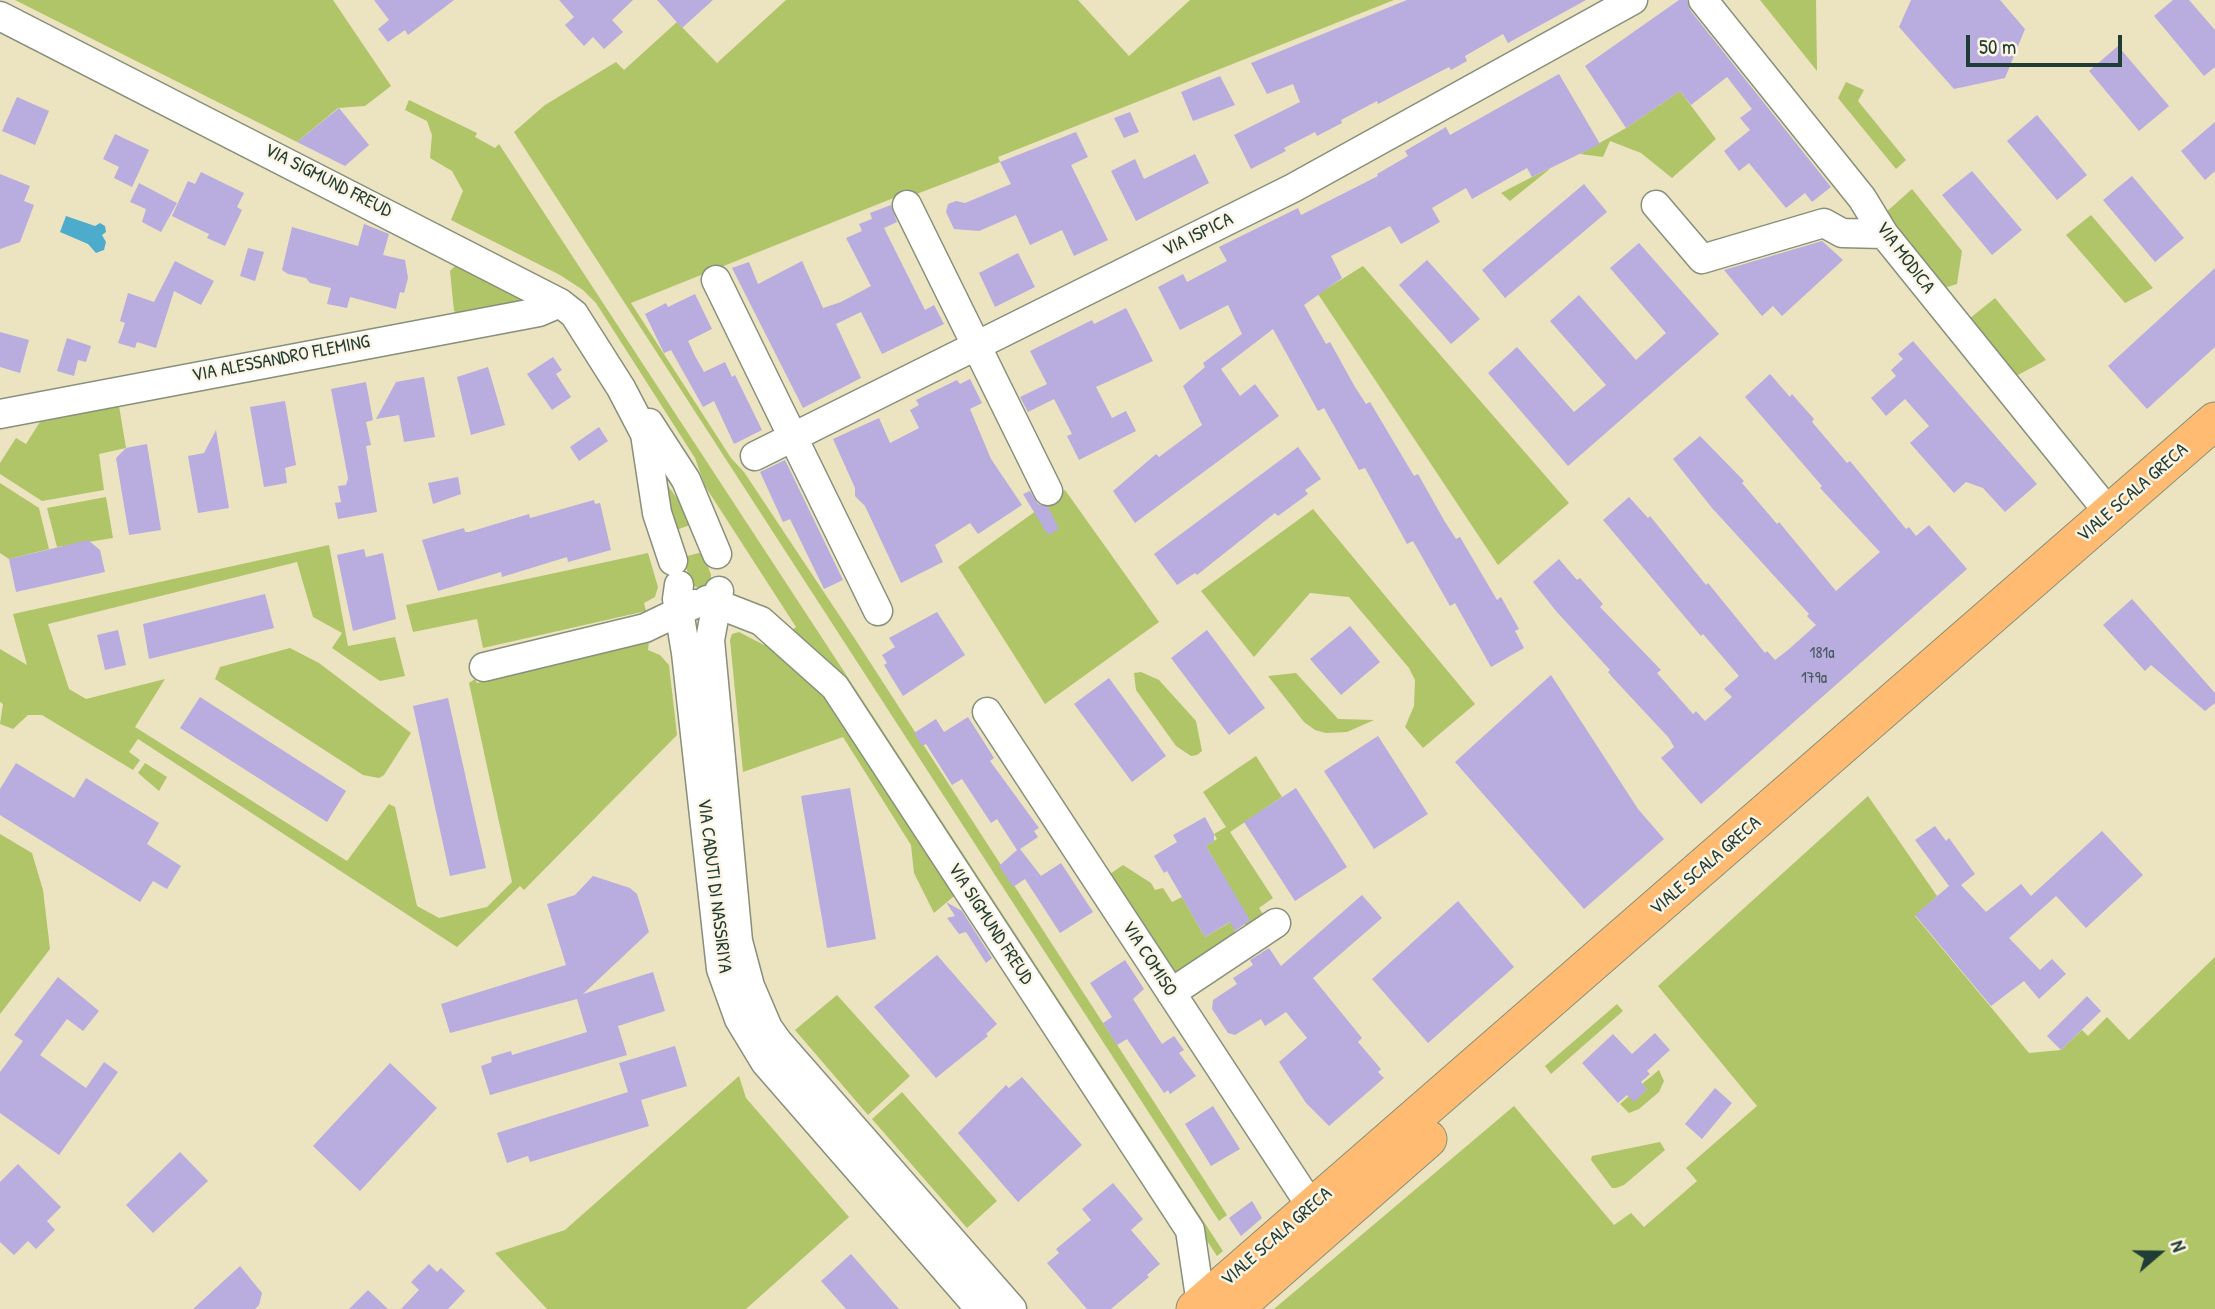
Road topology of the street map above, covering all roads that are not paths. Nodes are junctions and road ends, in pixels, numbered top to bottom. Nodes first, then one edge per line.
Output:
1 (1633, 0) edge
2 (1703, 0) edge
3 (0, 16) edge
4 (907, 205) dead end
5 (1656, 205) dead end
6 (1884, 234) junction
7 (716, 280) dead end
8 (560, 303) junction
9 (976, 345) junction
10 (621, 388) junction
11 (0, 414) edge
12 (2215, 421) edge
13 (792, 437) junction
14 (2215, 455) edge
15 (755, 456) dead end
16 (1048, 491) dead end
17 (2110, 514) junction
18 (717, 554) junction
19 (686, 600) junction
20 (878, 611) dead end
21 (484, 667) dead end
22 (987, 712) dead end
23 (1276, 923) dead end
24 (1171, 993) junction
25 (1311, 1206) junction
26 (1197, 1262) junction
27 (1240, 1270) junction
28 (1210, 1307) edge
29 (980, 1309) edge
30 (1012, 1309) edge

1 - 9 street, VIA ISPICA
2 - 6 street, VIA MODICA
3 - 8 street, VIA SIGMUND FREUD
4 - 9 street
5 - 6 street
6 - 17 street, VIA MODICA
7 - 13 street
8 - 10 street, VIA SIGMUND FREUD
8 - 11 street, VIA ALESSANDRO FLEMING
9 - 13 street, VIA ISPICA
9 - 16 street
10 - 18 street, VIA CADUTI DI NASSIRIYA
10 - 19 street
12 - 17 main road, VIALE SCALA GRECA
13 - 15 street, VIA ISPICA
13 - 20 street
14 - 28 main road, VIALE SCALA GRECA
17 - 25 main road, VIALE SCALA GRECA
18 - 19 street, VIA CADUTI DI NASSIRIYA
18 - 19 street
19 - 21 street
19 - 26 street, VIA SIGMUND FREUD
19 - 29 street, VIA CADUTI DI NASSIRIYA
19 - 30 street, VIA CADUTI DI NASSIRIYA
22 - 24 street, VIA COMISO
23 - 24 street
24 - 25 street, VIA COMISO
25 - 27 main road, VIALE SCALA GRECA
26 - 27 street
26 - 28 street, VIA SIGMUND FREUD
27 - 28 main road, VIALE SCALA GRECA

